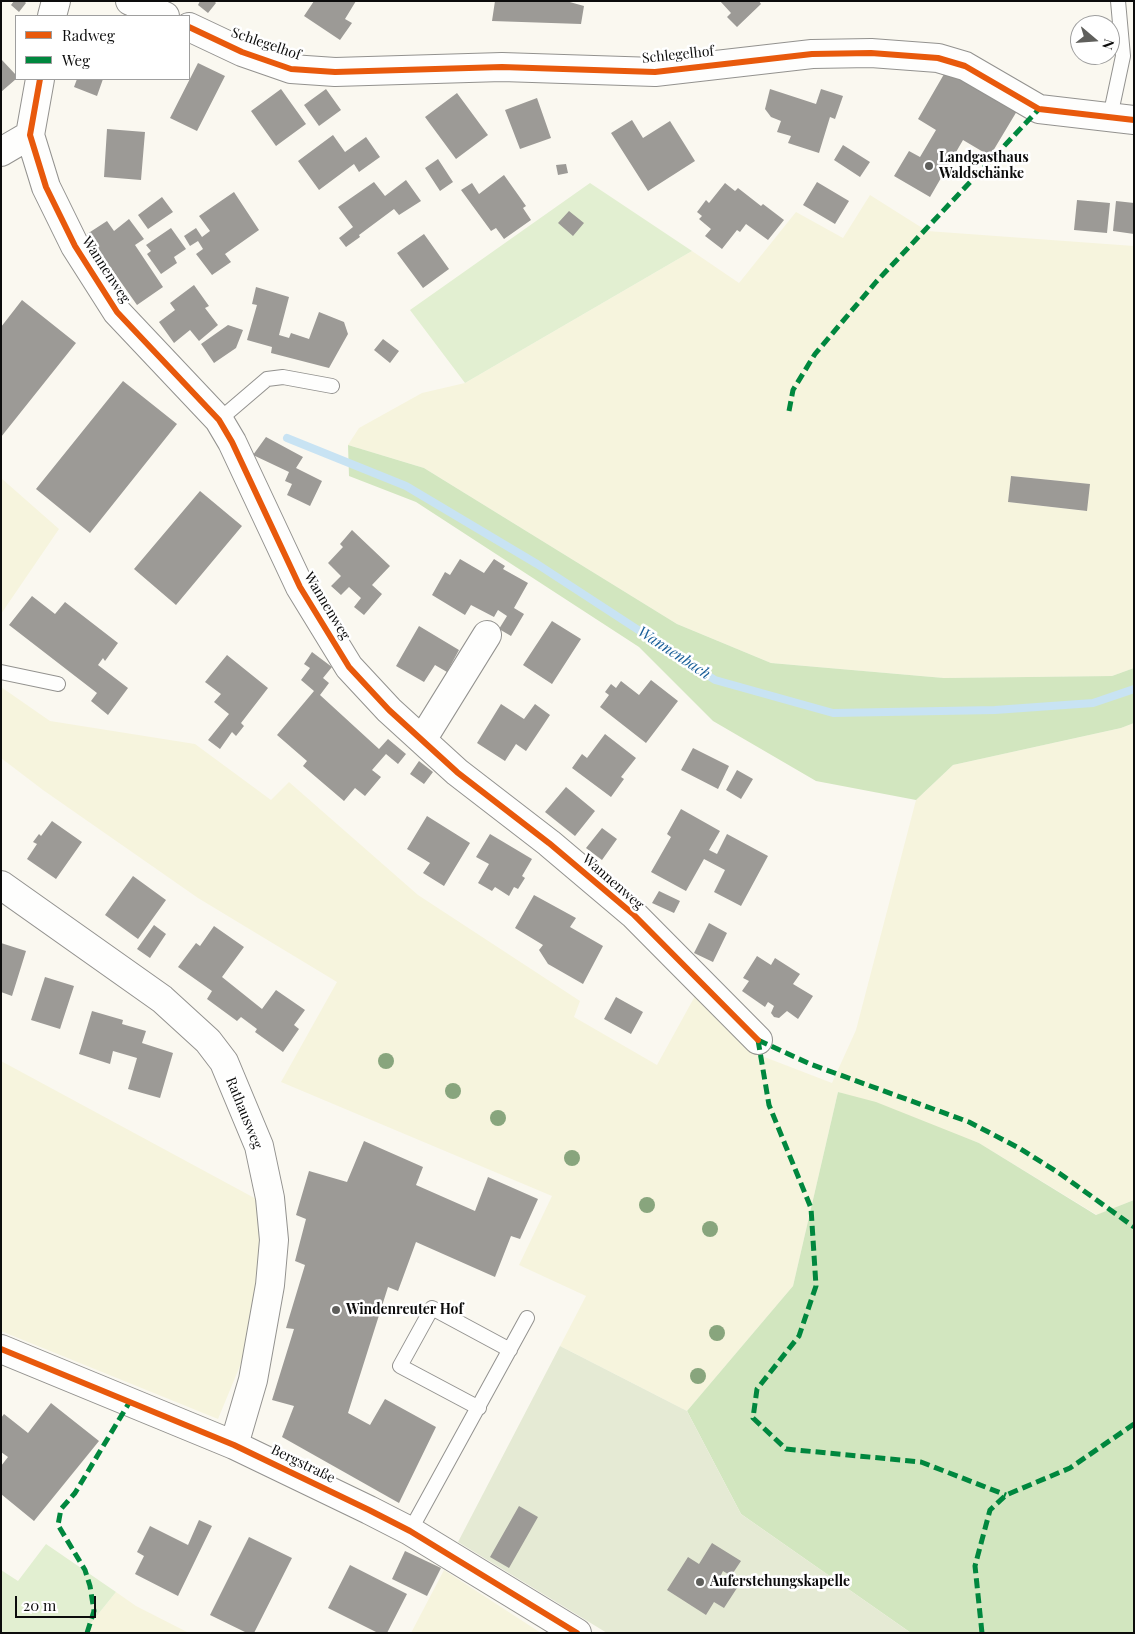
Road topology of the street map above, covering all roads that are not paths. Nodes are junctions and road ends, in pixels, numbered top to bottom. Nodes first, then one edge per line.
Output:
1 (56, 1) edge
2 (130, 1) edge
3 (1118, 1) edge
4 (52, 15) edge
5 (162, 15) edge
6 (190, 27) edge
7 (40, 80) edge
8 (1122, 119) edge
9 (30, 135) junction
10 (1, 152) edge
11 (332, 386) dead end
12 (219, 420) junction
13 (487, 635) dead end
14 (1, 672) edge
15 (58, 684) dead end
16 (422, 740) junction
17 (1, 885) edge
18 (758, 1040) dead end
19 (527, 1318) dead end
20 (1, 1349) edge
21 (510, 1350) junction
22 (478, 1408) junction
23 (234, 1445) junction
24 (410, 1531) junction
25 (578, 1633) edge

1 - 4 street
2 - 5 street
3 - 8 lane
6 - 8 street, Schlegelhof
7 - 9 street, Wannenweg
9 - 10 street
9 - 12 street, Wannenweg
11 - 12 lane
12 - 16 street, Wannenweg
13 - 16 street
14 - 15 lane
16 - 18 street, Wannenweg
17 - 23 street, Rathausweg
19 - 21 lane
20 - 23 street, Bergstraße
21 - 22 lane
21 - 22 lane
22 - 24 lane
23 - 24 street, Bergstraße
24 - 25 street, Bergstraße

